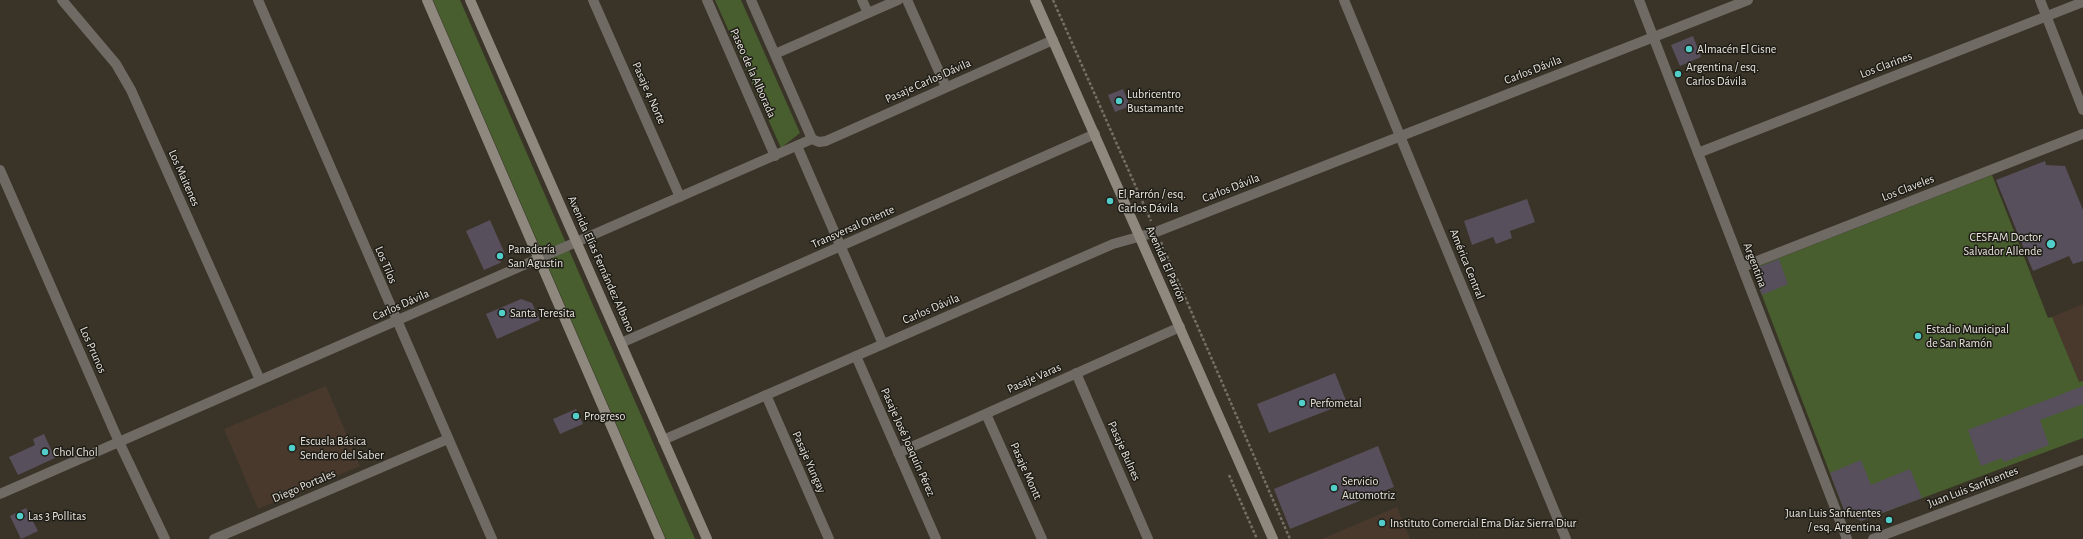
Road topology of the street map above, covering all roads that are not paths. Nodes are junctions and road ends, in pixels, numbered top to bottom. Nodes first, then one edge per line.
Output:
1 (62, 0) edge
2 (258, 0) edge
3 (427, 0) edge
4 (470, 0) edge
5 (593, 0) edge
6 (707, 0) edge
7 (751, 0) edge
8 (862, 0) edge
9 (898, 0) edge
10 (907, 0) edge
11 (1035, 0) edge
12 (1344, 0) edge
13 (1639, 0) edge
14 (1748, 0) edge
15 (2040, 0) edge
16 (2083, 2) edge
17 (868, 13) junction
18 (2046, 16) junction
19 (1653, 37) junction
20 (1053, 40) junction
21 (774, 54) junction
22 (946, 88) junction
23 (2083, 110) edge
24 (1095, 134) junction
25 (2083, 134) edge
26 (1400, 135) junction
27 (812, 139) junction
28 (797, 146) junction
29 (1698, 153) junction
30 (775, 156) junction
31 (0, 170) edge
32 (680, 197) junction
33 (1140, 236) junction
34 (577, 242) junction
35 (841, 246) junction
36 (538, 259) junction
37 (1742, 267) junction
38 (396, 321) junction
39 (1180, 327) junction
40 (621, 344) junction
41 (883, 344) junction
42 (856, 356) junction
43 (1076, 373) junction
44 (260, 380) junction
45 (766, 395) junction
46 (986, 414) junction
47 (448, 439) junction
48 (663, 440) junction
49 (119, 442) junction
50 (898, 453) junction
51 (2083, 460) edge
52 (0, 494) edge
53 (165, 539) edge
54 (214, 539) edge
55 (492, 539) edge
56 (660, 539) edge
57 (707, 539) edge
58 (829, 539) edge
59 (936, 539) edge
60 (1042, 539) edge
61 (1148, 539) edge
62 (1273, 539) edge
63 (1566, 539) edge
64 (1847, 539) edge
65 (1873, 539) edge

1 - 44 street, Los Maitenes
2 - 38 street, Los Tilos
3 - 36 main road
4 - 34 main road, Avenida Elías Fernández Albano
5 - 32 street, Pasaje 4 Norte
6 - 30 street, Paseo de la Alborada
7 - 21 street
8 - 17 street
9 - 17 street
10 - 22 street
11 - 20 main road, Avenida El Parrón
12 - 26 street, América Central
13 - 19 street, Argentina
14 - 19 street, Carlos Dávila
15 - 18 street
16 - 18 street, Los Clarines
17 - 21 street
18 - 23 street
18 - 29 street, Los Clarines
19 - 26 street, Carlos Dávila
19 - 29 street, Argentina
20 - 22 street, Pasaje Carlos Dávila
20 - 24 main road, Avenida El Parrón
21 - 27 street
22 - 27 street, Pasaje Carlos Dávila
24 - 33 main road, Avenida El Parrón
24 - 35 street, Transversal Oriente
25 - 37 street, Los Claveles
26 - 33 street, Carlos Dávila
26 - 63 street, América Central
27 - 28 street, Carlos Dávila
28 - 30 street, Carlos Dávila
28 - 35 street
29 - 37 street, Argentina
30 - 32 street, Carlos Dávila
31 - 49 street, Los Prunos
32 - 34 street, Carlos Dávila
33 - 39 main road, Avenida El Parrón
33 - 41 street, Carlos Dávila
34 - 36 street, Carlos Dávila
34 - 40 main road, Avenida Elías Fernández Albano
35 - 40 street, Transversal Oriente
35 - 41 street
36 - 38 street, Carlos Dávila
36 - 56 main road
37 - 64 street, Argentina
38 - 44 street, Carlos Dávila
38 - 47 street, Los Tilos
39 - 43 street, Pasaje Varas
39 - 62 main road, Avenida El Parrón
40 - 48 main road, Avenida Elías Fernández Albano
41 - 42 street, Carlos Dávila
42 - 45 street, Carlos Dávila
42 - 50 street, Pasaje José Joaquín Pérez
43 - 46 street, Pasaje Varas
43 - 61 street, Pasaje Bulnes
44 - 49 street, Carlos Dávila
45 - 48 street, Carlos Dávila
45 - 58 street, Pasaje Yungay
46 - 50 street, Pasaje Varas
46 - 60 street, Pasaje Montt
47 - 54 street, Diego Portales
47 - 55 street, Los Tilos
48 - 57 main road, Avenida Elías Fernández Albano
49 - 52 street, Carlos Dávila
49 - 53 street, Los Prunos
50 - 59 street, Pasaje José Joaquín Pérez
51 - 65 street, Juan Luis Sanfuentes

